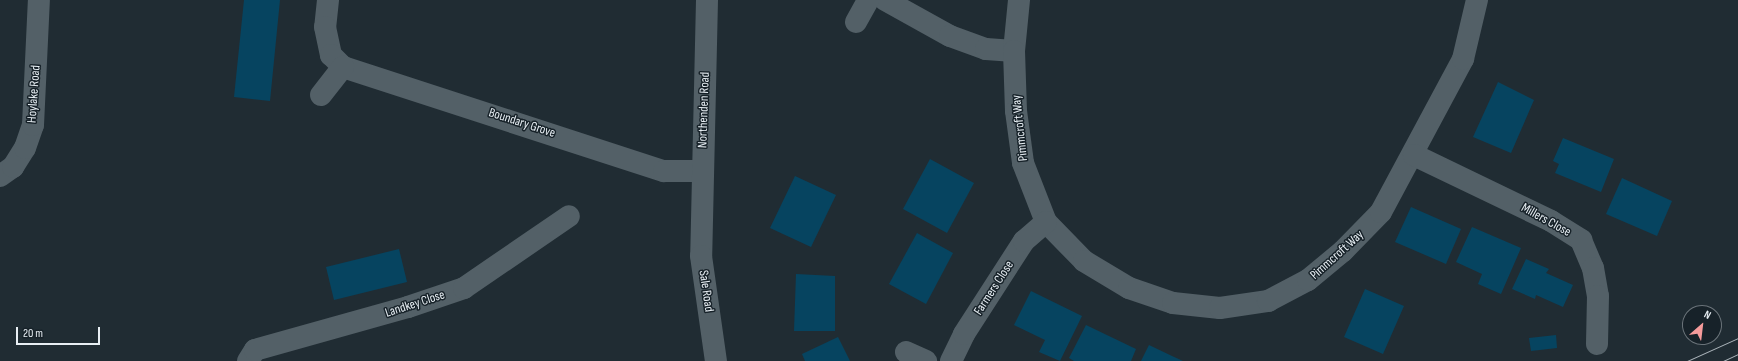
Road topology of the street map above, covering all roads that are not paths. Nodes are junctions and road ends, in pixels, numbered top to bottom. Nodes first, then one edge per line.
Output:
1 (39, 0) edge
2 (328, 0) edge
3 (707, 0) edge
4 (868, 0) edge
5 (885, 0) edge
6 (1019, 0) edge
7 (1477, 0) edge
8 (856, 22) dead end
9 (1014, 51) junction
10 (343, 67) junction
11 (321, 95) dead end
12 (1414, 155) junction
13 (702, 171) junction
14 (0, 176) edge
15 (569, 216) dead end
16 (701, 221) joint
17 (1046, 222) junction
18 (1597, 344) dead end
19 (906, 352) dead end
20 (248, 361) edge
21 (716, 361) edge
22 (926, 361) edge
23 (951, 361) edge

1 - 14 street, Hoylake Road
2 - 10 street
3 - 13 street, Northenden Road
4 - 8 street
5 - 9 street
6 - 9 street, Pimmcroft Way
7 - 12 street, Pimmcroft Way
9 - 17 street, Pimmcroft Way
10 - 11 street
10 - 13 street, Boundary Grove
12 - 17 street, Pimmcroft Way
12 - 18 street, Millers Close
13 - 16 street, Northenden Road
15 - 20 street, Landkey Close
16 - 21 street, Sale Road
17 - 23 street, Farmers Close
19 - 22 street

